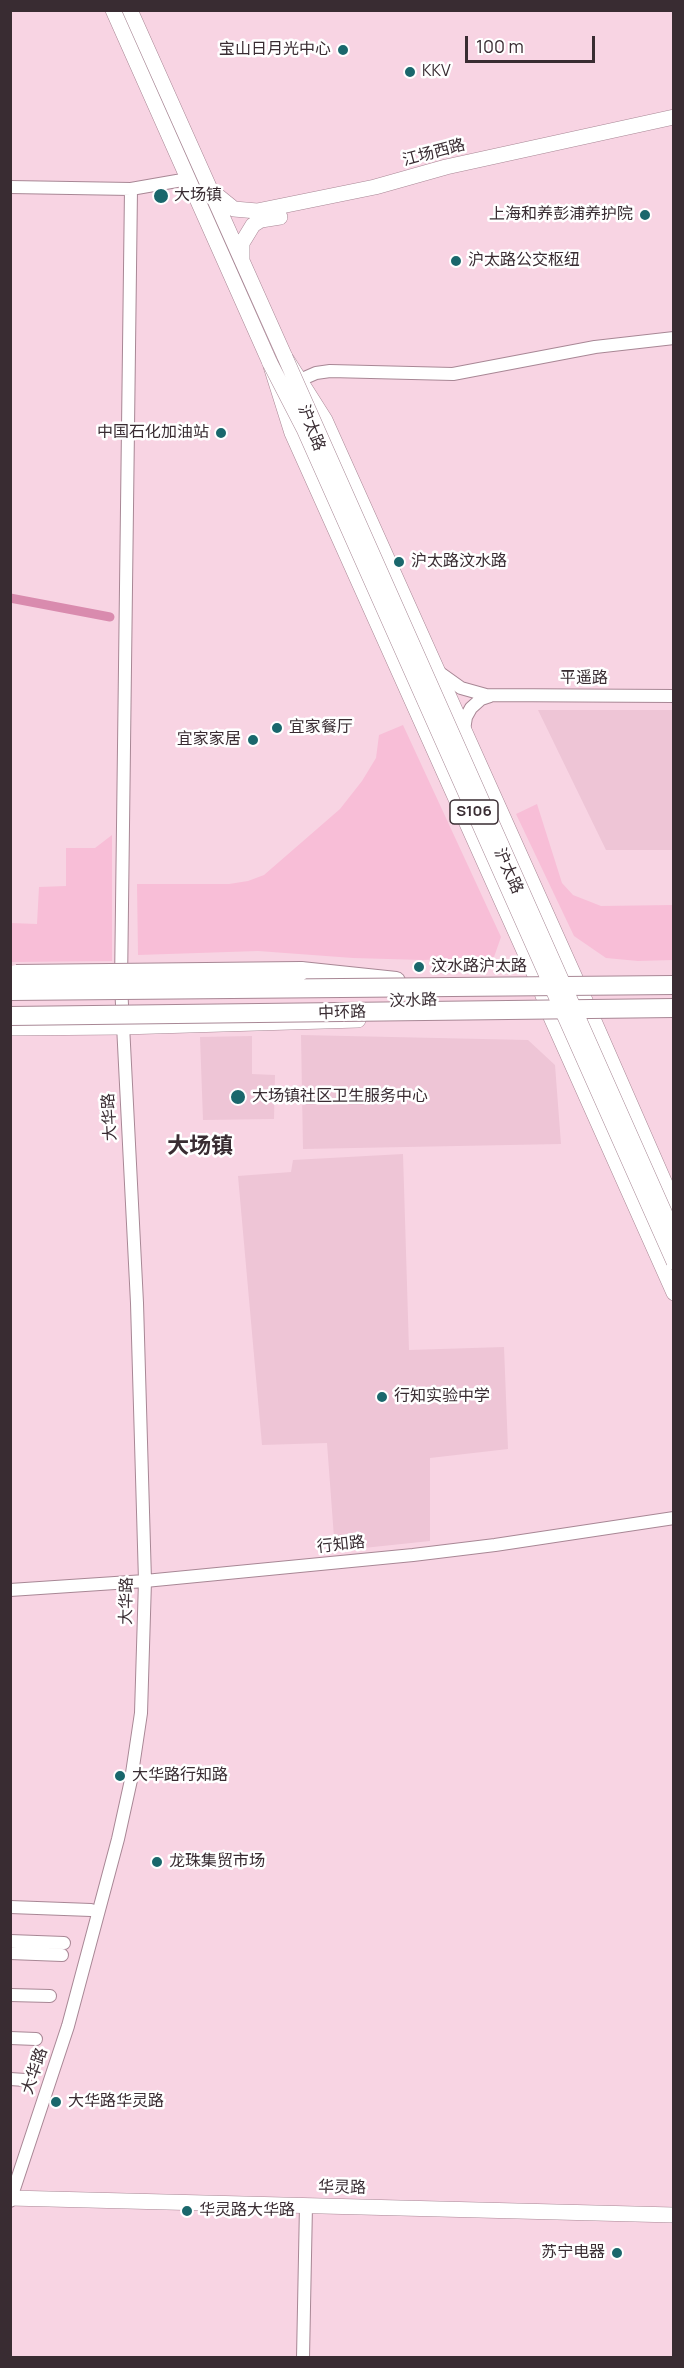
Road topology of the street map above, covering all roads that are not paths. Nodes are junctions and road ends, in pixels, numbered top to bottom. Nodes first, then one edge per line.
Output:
1 (113, 10) edge
2 (130, 10) edge
3 (674, 117) edge
4 (674, 127) edge
5 (188, 179) junction
6 (10, 187) edge
7 (131, 189) junction
8 (210, 189) junction
9 (242, 259) junction
10 (674, 338) edge
11 (285, 357) junction
12 (270, 363) junction
13 (300, 380) junction
14 (437, 670) junction
15 (494, 696) junction
16 (674, 696) edge
17 (464, 730) junction
18 (10, 974) edge
19 (409, 982) junction
20 (538, 982) junction
21 (674, 983) edge
22 (10, 984) edge
23 (121, 985) junction
24 (10, 991) edge
25 (674, 992) edge
26 (583, 997) junction
27 (674, 1000) edge
28 (674, 1008) edge
29 (674, 1013) edge
30 (550, 1015) junction
31 (10, 1017) edge
32 (122, 1027) junction
33 (10, 1028) edge
34 (674, 1204) edge
35 (674, 1234) edge
36 (674, 1262) edge
37 (674, 1293) edge
38 (674, 1518) edge
39 (145, 1581) junction
40 (10, 1590) edge
41 (10, 1907) edge
42 (91, 1910) dead end
43 (10, 1941) edge
44 (10, 1953) edge
45 (10, 1995) edge
46 (50, 1996) dead end
47 (10, 2038) edge
48 (36, 2039) dead end
49 (10, 2079) edge
50 (25, 2080) dead end
51 (11, 2199) edge
52 (306, 2205) junction
53 (674, 2215) edge
54 (303, 2358) edge

1 - 5 main road, 沪太路 / S106
2 - 8 main road, 沪太路 / S106
3 - 8 main road, 江场西路
4 - 9 main road, 江场西路
5 - 7 street
5 - 12 main road, 沪太路 / S106
6 - 7 street
7 - 23 street, 大华路
8 - 9 main road, 沪太路 / S106
9 - 11 main road, 沪太路 / S106
10 - 13 street
11 - 13 main road, 沪太路 / S106
11 - 35 main road, 沪太路 / S106, bridge
12 - 20 main road, 沪太路 / S106
12 - 36 main road, 沪太路 / S106, bridge
13 - 14 main road, 沪太路 / S106
14 - 15 street, 平遥路
14 - 17 main road, 沪太路 / S106
15 - 16 street, 平遥路
15 - 17 street
17 - 26 main road, 沪太路 / S106
18 - 19 highway, bridge
19 - 20 main road, 汶水路
19 - 23 main road, 汶水路
20 - 26 main road, 汶水路
20 - 30 main road, 沪太路 / S106
21 - 24 highway, 中环路, bridge
21 - 26 main road, 汶水路
22 - 23 main road, 汶水路
23 - 32 street, 大华路
25 - 26 main road, 汶水路
26 - 27 main road, 汶水路
26 - 29 main road, 汶水路
26 - 30 main road, 汶水路
26 - 34 main road, 沪太路 / S106
28 - 31 highway, 中环路, bridge
30 - 32 main road, 汶水路
30 - 37 main road, 沪太路 / S106
32 - 33 main road, 汶水路
32 - 39 street, 大华路
38 - 39 street, 行知路
39 - 40 street, 行知路
39 - 51 street, 大华路
41 - 42 street
43 - 44 street
45 - 46 street
47 - 48 street
49 - 50 street
51 - 52 main road, 华灵路
52 - 53 main road, 华灵路
52 - 54 street

